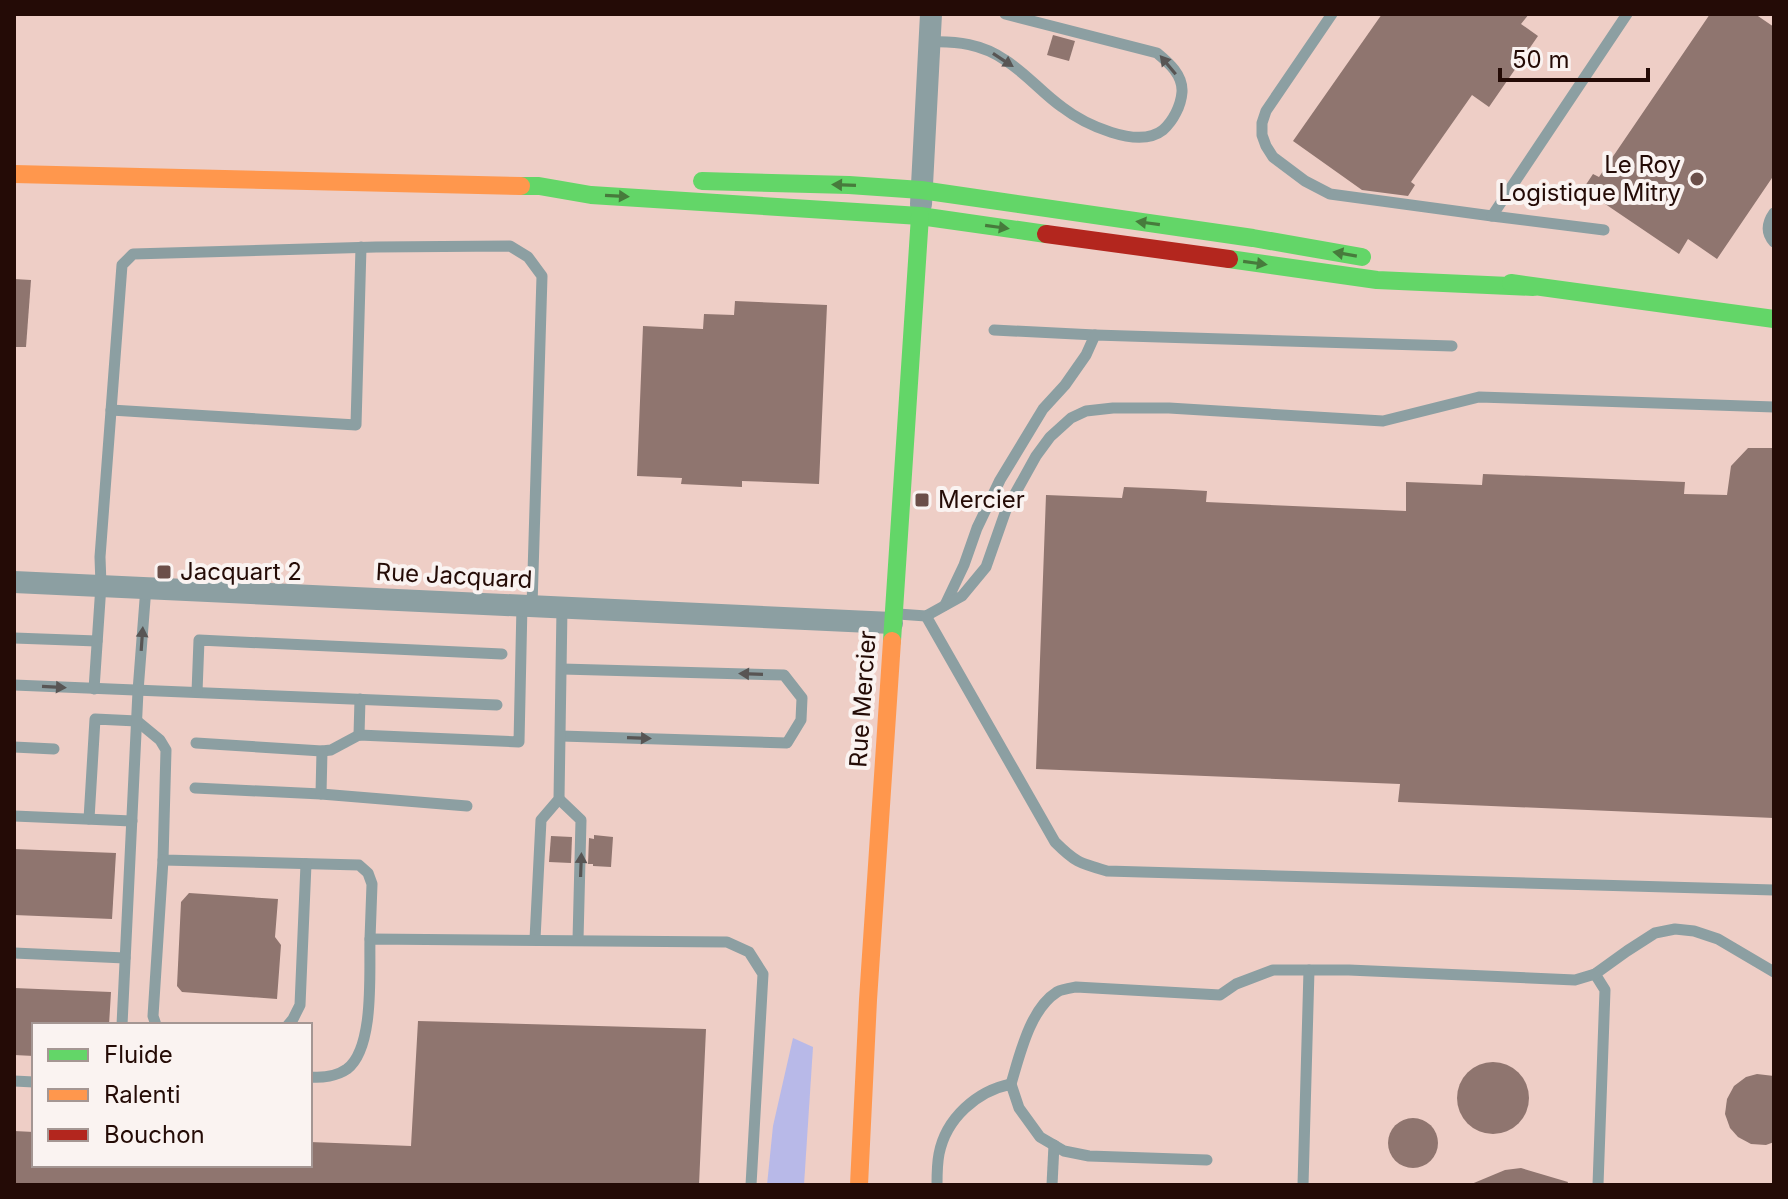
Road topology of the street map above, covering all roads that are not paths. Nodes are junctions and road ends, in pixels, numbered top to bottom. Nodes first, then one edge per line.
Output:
1 (931, 14) edge
2 (1005, 14) edge
3 (1332, 14) edge
4 (1627, 14) edge
5 (930, 42) junction
6 (20, 175) edge
7 (634, 180) dead end
8 (680, 180) dead end
9 (539, 186) junction
10 (921, 190) junction
11 (1774, 213) edge
12 (920, 216) junction
13 (1492, 216) junction
14 (1604, 230) dead end
15 (1774, 242) edge
16 (361, 247) junction
17 (1533, 287) junction
18 (1774, 319) edge
19 (994, 330) dead end
20 (1095, 335) junction
21 (1452, 346) dead end
22 (1774, 407) edge
23 (111, 410) junction
24 (14, 582) edge
25 (101, 585) junction
26 (146, 587) junction
27 (527, 605) junction
28 (945, 606) junction
29 (562, 608) junction
30 (926, 616) junction
31 (893, 618) junction
32 (14, 638) edge
33 (97, 641) junction
34 (502, 654) dead end
35 (562, 669) junction
36 (14, 685) edge
37 (94, 689) junction
38 (138, 691) junction
39 (197, 692) junction
40 (360, 699) junction
41 (497, 705) dead end
42 (137, 721) junction
43 (359, 735) junction
44 (561, 736) junction
45 (196, 743) dead end
46 (14, 747) edge
47 (54, 749) dead end
48 (322, 751) junction
49 (195, 788) dead end
50 (321, 794) junction
51 (559, 799) junction
52 (467, 806) dead end
53 (14, 816) edge
54 (89, 819) junction
55 (132, 821) junction
56 (163, 860) junction
57 (306, 864) junction
58 (1774, 890) edge
59 (370, 939) junction
60 (535, 939) junction
61 (578, 940) junction
62 (14, 953) edge
63 (125, 958) junction
64 (1309, 970) junction
65 (1774, 972) edge
66 (1595, 974) junction
67 (122, 1023) edge
68 (155, 1023) edge
69 (290, 1023) edge
70 (312, 1077) edge
71 (1011, 1084) junction
72 (1054, 1145) junction
73 (1207, 1160) dead end
74 (751, 1185) edge
75 (859, 1185) edge
76 (937, 1185) edge
77 (1052, 1185) edge
78 (1303, 1185) edge
79 (1598, 1185) edge

1 - 5 street
5 -> 2 lane
3 - 13 lane
4 - 13 lane
5 - 10 street
6 - 9 main road
7 - 9 main road
10 -> 8 main road
9 -> 12 main road
10 - 12 street
17 -> 10 main road
11 - 15 lane
12 -> 17 main road
12 - 31 main road, Rue Mercier
13 - 14 lane
16 - 23 lane
16 - 23 lane
16 - 27 lane
17 - 18 main road
19 - 20 lane
20 - 21 lane
20 - 28 lane
22 - 28 lane
23 - 25 lane
24 - 25 street, Rue Jacquard
25 - 26 street, Rue Jacquard
25 - 33 lane
26 - 27 street, Rue Jacquard
38 -> 26 lane
27 - 29 street, Rue Jacquard
27 - 43 lane
28 - 30 lane
29 - 31 street, Rue Jacquard
29 - 35 lane
30 - 31 lane
30 - 58 lane
31 - 75 main road, Rue Mercier
32 - 33 lane
33 - 37 lane
34 - 39 lane
35 - 44 lane
44 -> 35 lane
36 -> 37 lane
37 - 38 lane
38 - 39 lane
38 - 42 lane
39 - 40 lane
40 - 41 lane
40 - 43 lane
42 - 54 lane
42 - 55 lane
42 - 56 lane
43 - 48 lane
44 - 51 lane
45 - 48 lane
46 - 47 lane
48 - 50 lane
49 - 50 lane
50 - 52 lane
51 - 60 lane
61 -> 51 lane
53 - 54 lane
54 - 55 lane
55 - 63 lane
56 - 57 lane
56 - 68 lane
57 - 59 lane
57 - 69 lane
59 - 60 lane
59 - 70 lane
60 - 61 lane
61 - 74 lane
62 - 63 lane
63 - 67 lane
64 - 66 lane
64 - 71 lane
64 - 78 lane
65 - 66 lane
66 - 79 lane
71 - 72 lane
71 - 76 lane
72 - 73 lane
72 - 77 lane

